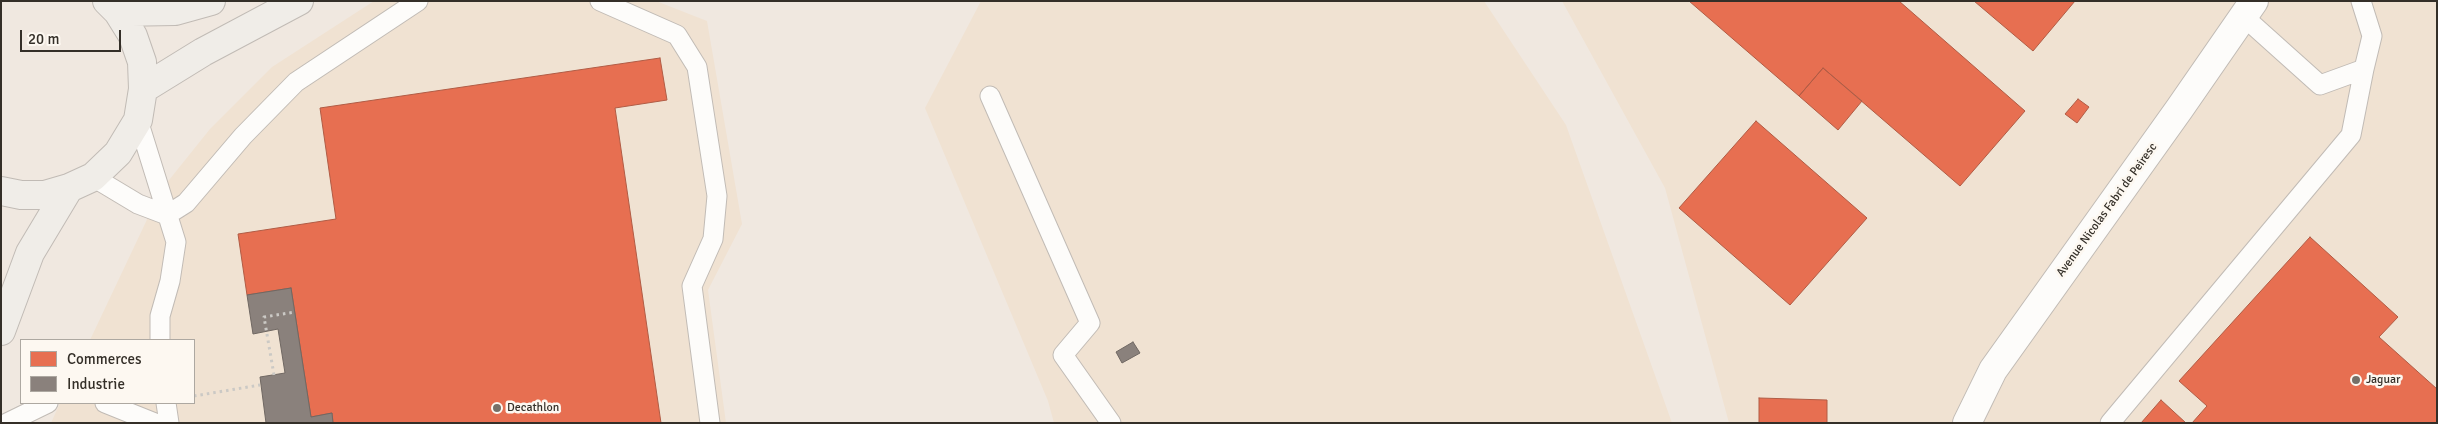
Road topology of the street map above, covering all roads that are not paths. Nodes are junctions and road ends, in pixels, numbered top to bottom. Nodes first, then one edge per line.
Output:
1 (211, 1) edge
2 (299, 1) edge
3 (418, 1) edge
4 (600, 1) edge
5 (2361, 1) edge
6 (113, 7) edge
7 (2248, 9) edge
8 (2364, 68) junction
9 (143, 89) junction
10 (990, 96) dead end
11 (138, 120) junction
12 (81, 183) junction
13 (1, 191) edge
14 (167, 215) junction
15 (1, 331) edge
16 (160, 339) edge
17 (46, 404) edge
18 (108, 404) edge
19 (166, 404) edge
20 (7, 423) edge
21 (155, 423) edge
22 (169, 423) edge
23 (710, 423) edge
24 (1111, 423) edge
25 (1967, 423) edge
26 (2110, 423) edge

1 - 6 main road
2 - 9 main road
3 - 14 lane
4 - 23 lane
5 - 8 lane
6 - 9 main road
7 - 8 lane
7 - 25 street, Avenue Nicolas Fabri de Peiresc
8 - 26 lane
9 - 11 main road
10 - 24 lane
11 - 12 main road
11 - 14 lane
12 - 13 main road
12 - 14 lane
12 - 15 main road
14 - 16 lane
17 - 20 lane
18 - 21 lane
19 - 22 lane

